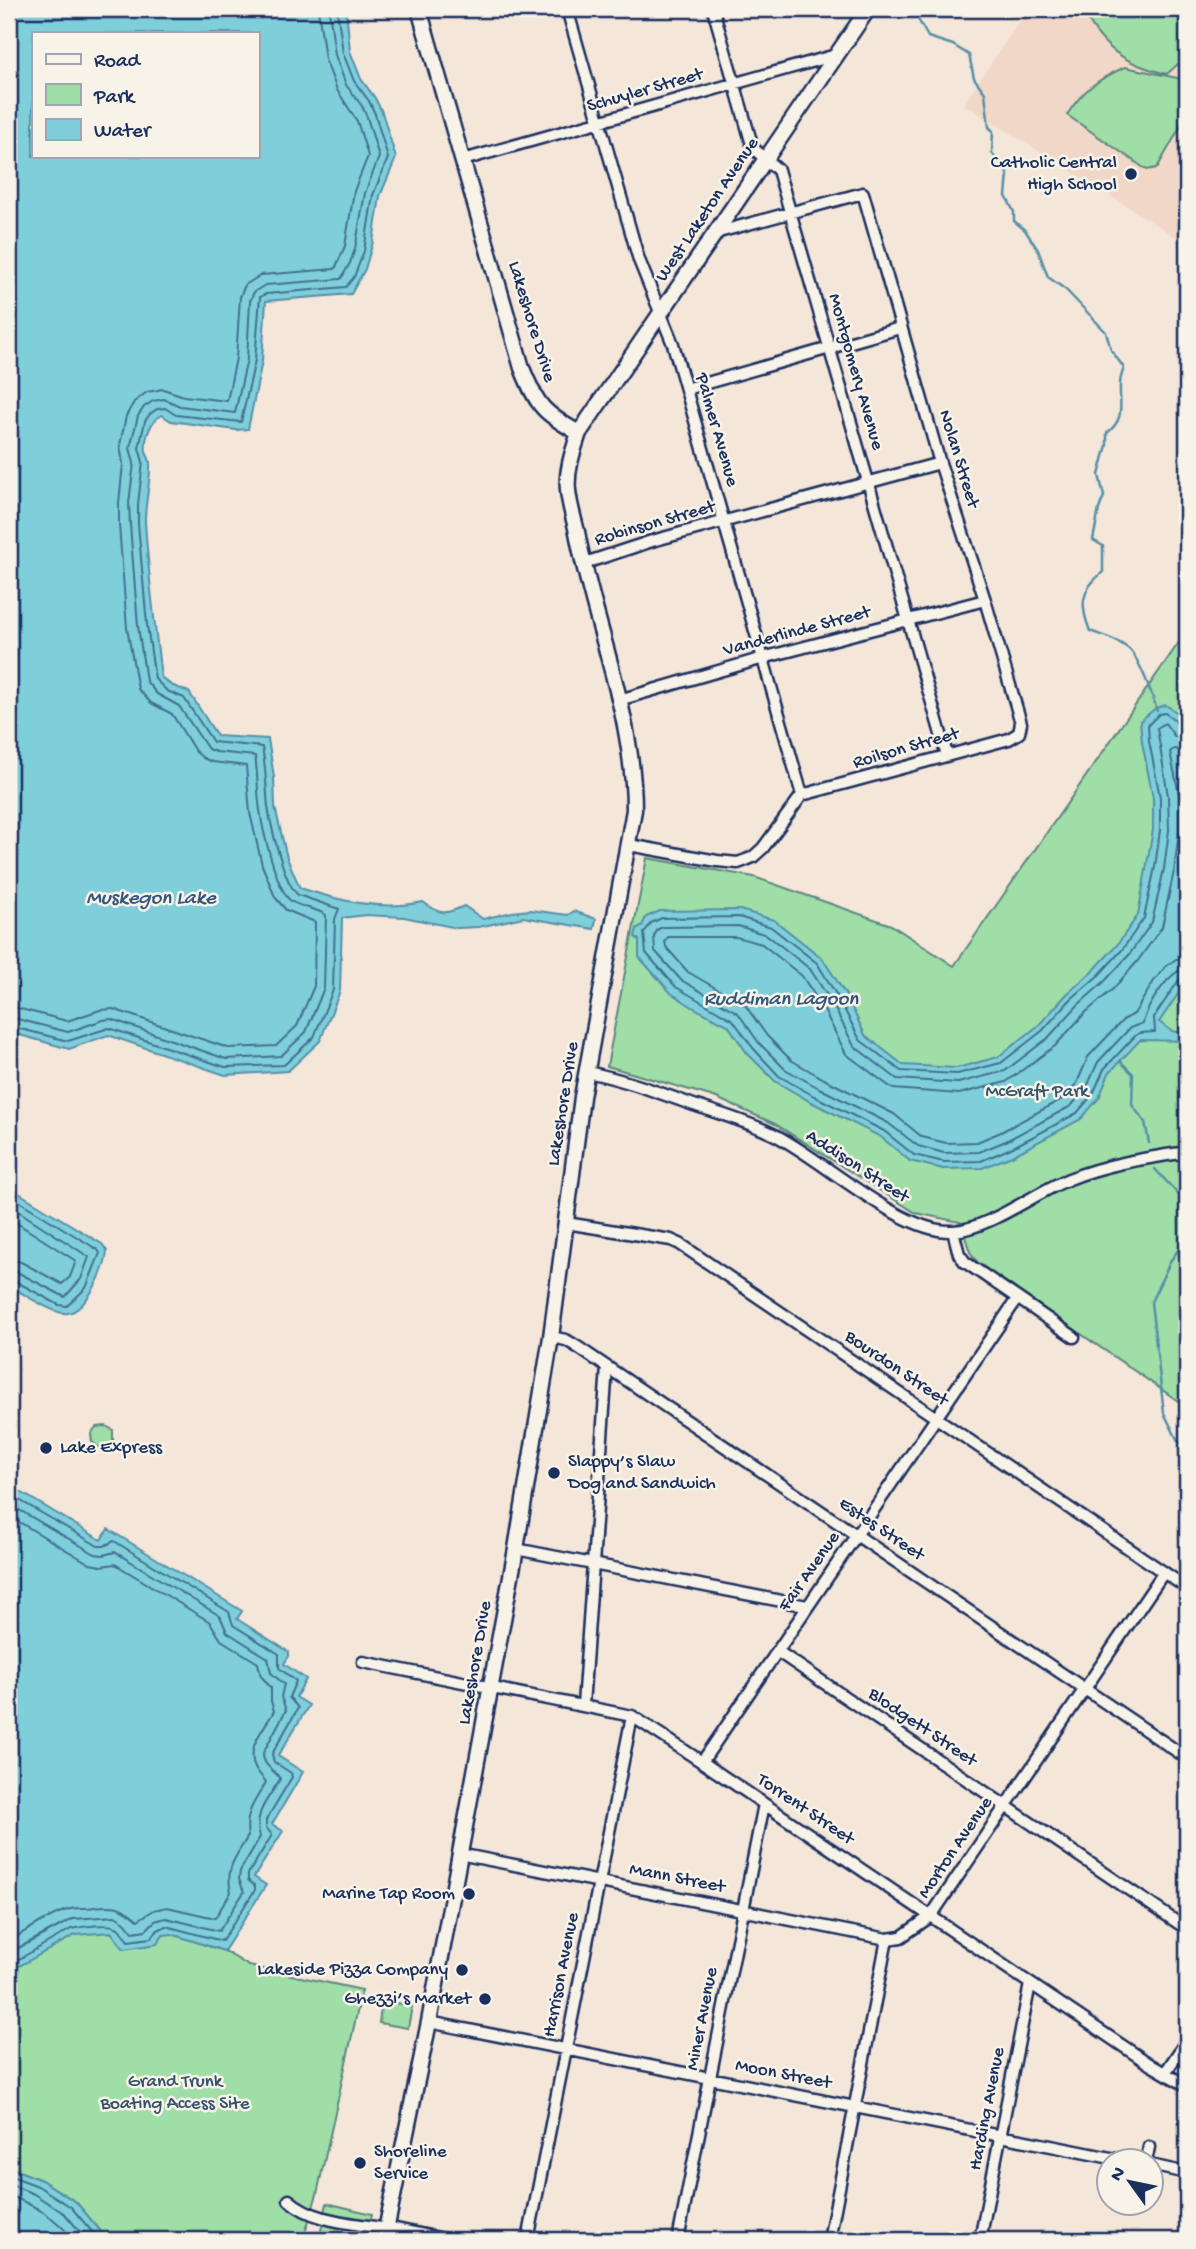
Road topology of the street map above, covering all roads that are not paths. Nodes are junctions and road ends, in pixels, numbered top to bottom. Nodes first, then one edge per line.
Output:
1 (419, 9) edge
2 (567, 9) edge
3 (713, 9) edge
4 (868, 9) edge
5 (836, 55) junction
6 (734, 83) junction
7 (599, 122) junction
8 (766, 159) junction
9 (463, 160) junction
10 (791, 214) junction
11 (715, 233) junction
12 (660, 313) junction
13 (900, 328) junction
14 (830, 348) junction
15 (686, 389) junction
16 (579, 433) junction
17 (940, 463) junction
18 (869, 483) junction
19 (724, 523) junction
20 (582, 564) junction
21 (985, 600) junction
22 (907, 620) junction
23 (762, 659) junction
24 (620, 700) junction
25 (1019, 733) joint
26 (947, 755) junction
27 (802, 794) junction
28 (629, 845) junction
29 (587, 1072) junction
30 (1187, 1152) edge
31 (566, 1223) junction
32 (953, 1231) junction
33 (1017, 1298) junction
34 (551, 1337) junction
35 (1074, 1337) dead end
36 (607, 1367) junction
37 (936, 1418) junction
38 (857, 1535) junction
39 (516, 1549) junction
40 (592, 1564) junction
41 (1164, 1572) junction
42 (1187, 1588) edge
43 (807, 1606) junction
44 (777, 1651) junction
45 (363, 1662) dead end
46 (492, 1688) junction
47 (1085, 1689) junction
48 (583, 1706) junction
49 (632, 1716) junction
50 (1187, 1758) edge
51 (702, 1762) junction
52 (764, 1804) junction
53 (1006, 1806) junction
54 (459, 1854) junction
55 (599, 1881) junction
56 (742, 1910) junction
57 (931, 1916) junction
58 (1187, 1928) edge
59 (887, 1939) junction
60 (1030, 1984) junction
61 (429, 2022) junction
62 (1187, 2040) edge
63 (565, 2050) junction
64 (1165, 2073) junction
65 (709, 2079) junction
66 (1187, 2086) edge
67 (855, 2107) junction
68 (1000, 2136) junction
69 (1094, 2154) edge
70 (1164, 2168) edge
71 (1187, 2173) edge
72 (289, 2200) dead end
73 (385, 2235) edge
74 (439, 2240) edge
75 (528, 2240) edge
76 (678, 2240) edge
77 (829, 2240) edge
78 (980, 2240) edge

1 - 9 main road, Lakeshore Drive
2 - 7 street, Palmer Avenue
3 - 6 street, Montgomery Avenue
4 - 5 main road, West Laketon Avenue
5 - 6 street, Schuyler Street
5 - 8 main road, West Laketon Avenue
6 - 7 street, Schuyler Street
6 - 8 street, Montgomery Avenue
7 - 9 street, Schuyler Street
7 - 12 street, Palmer Avenue
8 - 10 street, Montgomery Avenue
8 - 11 main road, West Laketon Avenue
9 - 16 main road, Lakeshore Drive
10 - 11 street
10 - 13 street, Nolan Street
10 - 14 street, Montgomery Avenue
11 - 12 main road, West Laketon Avenue
12 - 15 street, Palmer Avenue
12 - 16 main road, West Laketon Avenue
13 - 14 street
13 - 17 street, Nolan Street
14 - 15 street
14 - 18 street, Montgomery Avenue
15 - 19 street, Palmer Avenue
16 - 20 main road, Lakeshore Drive
17 - 18 street, Robinson Street
17 - 21 street, Nolan Street
18 - 19 street, Robinson Street
18 - 22 street, Montgomery Avenue
19 - 20 street, Robinson Street
19 - 23 street, Palmer Avenue
20 - 24 main road, Lakeshore Drive
21 - 22 street, Vanderlinde Street
21 - 25 street, Nolan Street
22 - 23 street, Vanderlinde Street
22 - 26 street, Montgomery Avenue
23 - 24 street, Vanderlinde Street
23 - 27 street, Palmer Avenue
24 - 28 main road, Lakeshore Drive
25 - 26 street, Roilson Street
26 - 27 street, Roilson Street
27 - 28 street
28 - 29 main road, Lakeshore Drive
29 - 31 main road, Lakeshore Drive
29 - 32 street, Addison Street
30 - 32 street
31 - 34 main road, Lakeshore Drive
31 - 37 street, Bourdon Street
32 - 33 street
33 - 35 street
33 - 37 street, Fair Avenue
34 - 36 street, Estes Street
34 - 39 main road, Lakeshore Drive
36 - 38 street, Estes Street
36 - 40 street
37 - 38 street, Fair Avenue
37 - 41 street, Bourdon Street
38 - 43 street, Fair Avenue
38 - 47 street, Estes Street
39 - 40 street
39 - 46 main road, Lakeshore Drive
40 - 43 street
40 - 48 street
41 - 42 street, Bourdon Street
41 - 47 street, Morton Avenue
43 - 44 street, Fair Avenue
44 - 51 street, Fair Avenue
44 - 53 street, Blodgett Street
45 - 46 street, Torrent Street
46 - 48 street, Torrent Street
46 - 54 main road, Lakeshore Drive
47 - 50 street, Estes Street
47 - 53 street, Morton Avenue
48 - 49 street, Torrent Street
49 - 51 street, Torrent Street
49 - 55 street, Harrison Avenue
51 - 52 street, Torrent Street
52 - 56 street, Miner Avenue
52 - 57 street, Torrent Street
53 - 57 street, Morton Avenue
53 - 58 street, Blodgett Street
54 - 55 street, Mann Street
54 - 61 main road, Lakeshore Drive
55 - 56 street, Mann Street
55 - 63 street, Harrison Avenue
56 - 59 street, Mann Street
56 - 65 street, Miner Avenue
57 - 59 street, Morton Avenue
57 - 60 street, Torrent Street
59 - 67 street
60 - 64 street, Torrent Street
60 - 68 street, Harding Avenue
61 - 63 street, Moon Street
61 - 73 main road, Lakeshore Drive
62 - 64 street
63 - 65 street, Moon Street
63 - 75 street, Harrison Avenue
64 - 66 street, Torrent Street
65 - 67 street, Moon Street
65 - 76 street, Miner Avenue
67 - 68 street, Moon Street
67 - 77 street
68 - 69 street, Moon Street
68 - 78 street, Harding Avenue
70 - 71 street
72 - 73 street
73 - 74 main road

